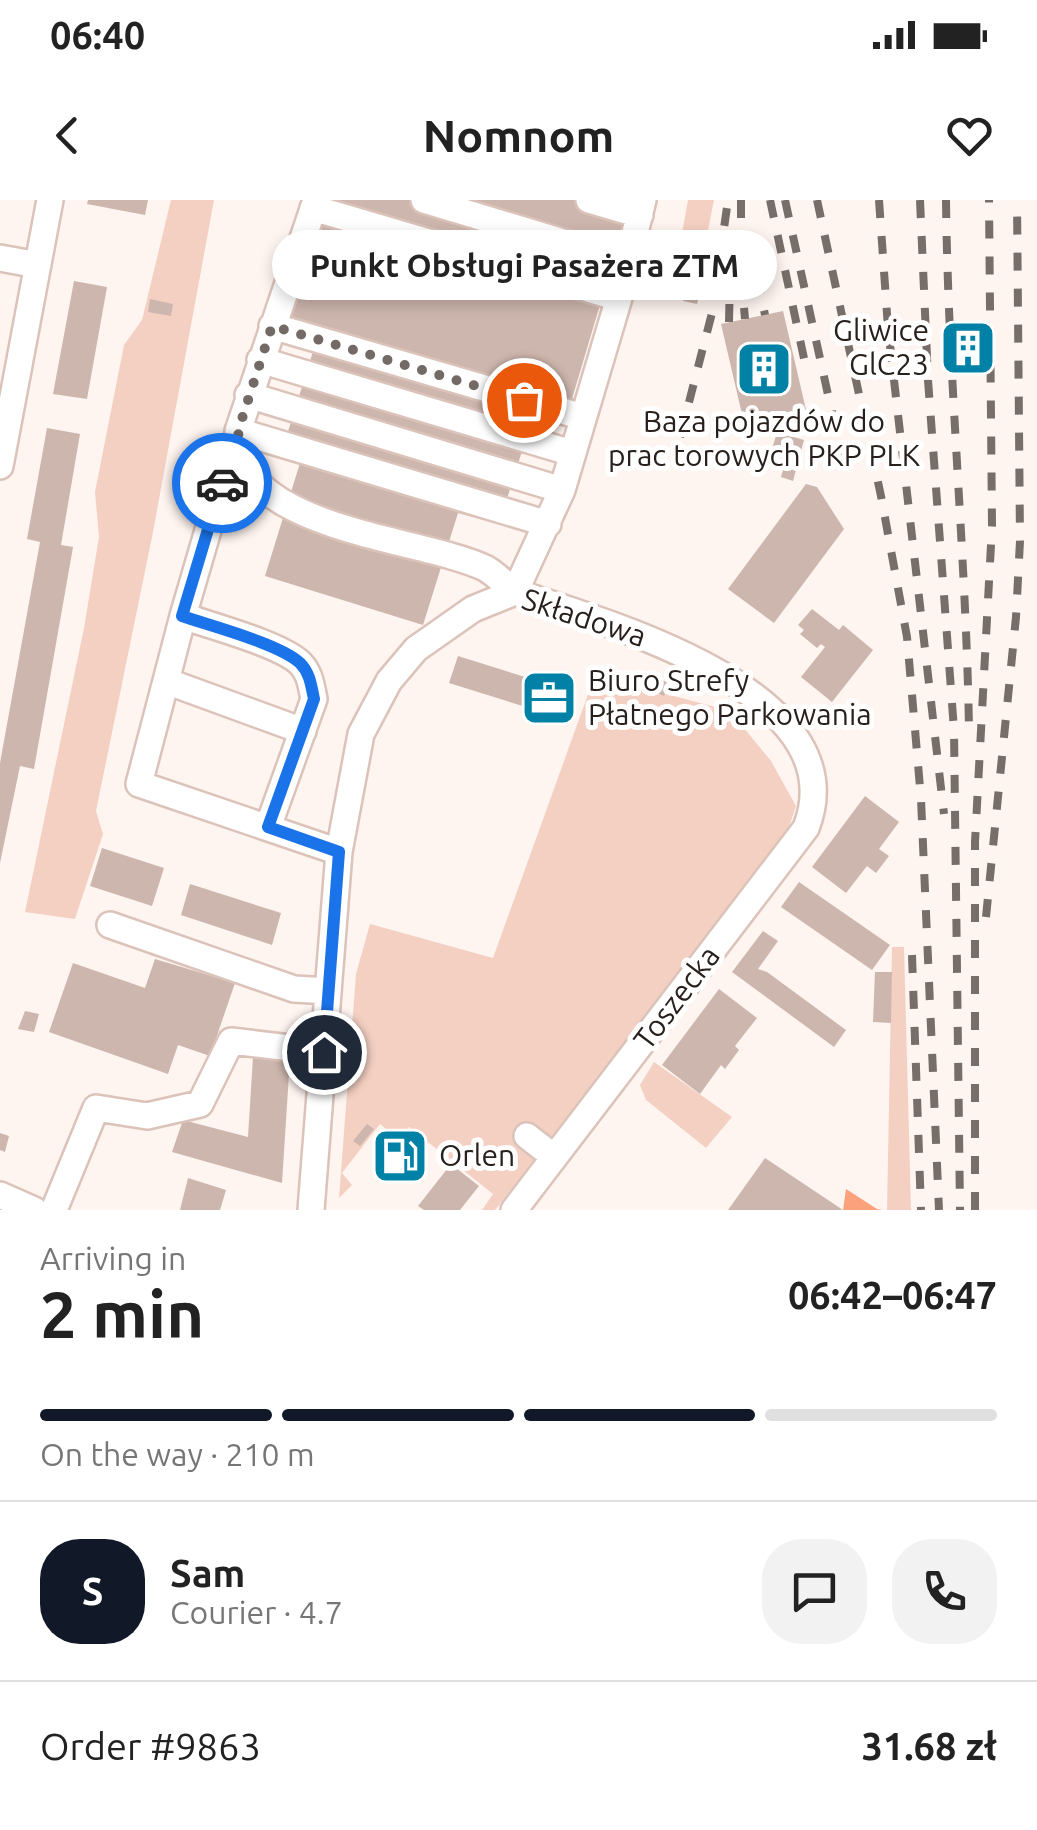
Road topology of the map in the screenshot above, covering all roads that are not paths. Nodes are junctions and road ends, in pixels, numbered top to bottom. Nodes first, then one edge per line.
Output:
1 (50, 200) edge
2 (424, 200) edge
3 (589, 200) edge
4 (315, 204) edge
5 (642, 208) edge
6 (0, 258) edge
7 (629, 262) junction
8 (38, 265) junction
9 (619, 298) junction
10 (272, 326) junction
11 (260, 360) junction
12 (248, 396) junction
13 (583, 417) junction
14 (239, 441) junction
15 (572, 454) junction
16 (0, 466) edge
17 (562, 490) junction
18 (548, 524) junction
19 (529, 558) junction
20 (486, 569) junction
21 (515, 592) junction
22 (182, 616) junction
23 (166, 681) junction
24 (303, 730) junction
25 (813, 775) joint
26 (268, 827) junction
27 (339, 852) junction
28 (110, 925) dead end
29 (328, 992) junction
30 (324, 1052) junction
31 (527, 1136) dead end
32 (554, 1157) junction
33 (0, 1195) edge
34 (34, 1210) edge
35 (54, 1210) edge
36 (312, 1210) edge
37 (514, 1210) edge

1 - 8 street
2 - 7 street
3 - 5 street
4 - 9 street
4 - 10 street
5 - 7 street
6 - 8 street
7 - 9 street
8 - 16 street
9 - 13 street
10 - 11 street
10 - 13 street
11 - 12 street
11 - 15 street
12 - 14 street
12 - 17 street
13 - 15 street
14 - 18 street
14 - 20 street
14 - 22 street
15 - 17 street
17 - 18 street
18 - 19 street
19 - 20 street
19 - 21 street
20 - 21 street
21 - 25 street, Składowa
21 - 27 street, Składowa
22 - 23 street
22 - 24 street
23 - 24 street
23 - 26 street
24 - 26 street
25 - 32 street, Toszecka
26 - 27 street
27 - 29 street, Składowa
28 - 29 street
29 - 30 street, Składowa
30 - 35 street
30 - 36 street, Składowa
31 - 32 street
32 - 37 street, Toszecka
33 - 34 street

